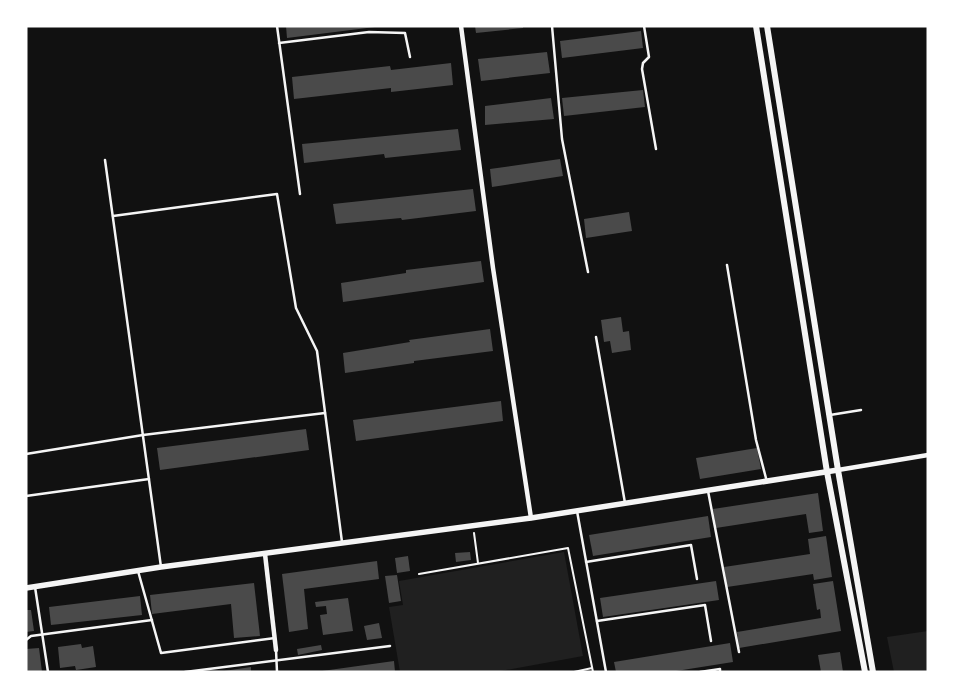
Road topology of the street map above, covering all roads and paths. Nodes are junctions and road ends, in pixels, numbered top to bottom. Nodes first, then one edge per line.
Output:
1 (277, 26) edge
2 (461, 26) edge
3 (552, 26) edge
4 (644, 26) edge
5 (756, 26) edge
6 (767, 26) edge
7 (279, 43) junction
8 (410, 57) dead end
9 (656, 149) dead end
10 (106, 160) dead end
11 (300, 194) dead end
12 (113, 216) junction
13 (727, 264) dead end
14 (588, 272) dead end
15 (596, 337) dead end
16 (861, 410) dead end
17 (325, 413) junction
18 (829, 415) junction
19 (143, 435) junction
20 (26, 454) edge
21 (928, 455) edge
22 (838, 470) junction
23 (827, 472) junction
24 (148, 479) junction
25 (767, 482) junction
26 (708, 491) junction
27 (26, 496) edge
28 (625, 504) junction
29 (577, 512) junction
30 (530, 518) junction
31 (473, 526) junction
32 (342, 543) junction
33 (265, 554) junction
34 (586, 562) junction
35 (478, 564) junction
36 (161, 567) junction
37 (138, 571) junction
38 (419, 574) dead end
39 (697, 579) dead end
40 (35, 587) junction
41 (26, 588) edge
42 (152, 620) junction
43 (597, 621) junction
44 (42, 635) junction
45 (275, 638) junction
46 (26, 640) edge
47 (711, 641) dead end
48 (390, 646) dead end
49 (276, 650) joint
50 (739, 652) dead end
51 (277, 660) junction
52 (592, 670) edge
53 (48, 672) edge
54 (185, 672) edge
55 (277, 672) edge
56 (574, 672) edge
57 (606, 672) edge
58 (700, 672) edge
59 (720, 672) edge
60 (865, 672) edge
61 (874, 672) edge

1 - 7 lane
2 - 30 street
3 - 14 lane
4 - 9 lane
5 - 23 main road
6 - 18 main road
7 - 8 lane
7 - 11 lane
10 - 12 lane
12 - 17 lane
12 - 19 lane
13 - 25 lane
15 - 28 lane
16 - 18 lane
17 - 19 lane
17 - 32 lane
18 - 22 main road
19 - 20 lane
19 - 24 lane
21 - 22 street
22 - 23 street
22 - 61 main road
23 - 25 street
23 - 60 main road
24 - 27 lane
24 - 36 lane
25 - 26 street
26 - 28 street
26 - 50 lane
28 - 29 street
29 - 30 street
29 - 34 lane
30 - 31 street
31 - 32 street
31 - 35 path
32 - 33 street
33 - 36 street
33 - 45 street
34 - 39 lane
34 - 43 lane
35 - 38 path
35 - 52 path
36 - 37 street
37 - 40 street
37 - 42 lane
40 - 41 street
40 - 44 lane
42 - 44 lane
42 - 45 lane
43 - 47 lane
43 - 57 lane
44 - 46 lane
44 - 53 lane
45 - 49 street
48 - 51 lane
49 - 51 lane
51 - 54 lane
51 - 55 lane
52 - 56 path
58 - 59 lane

